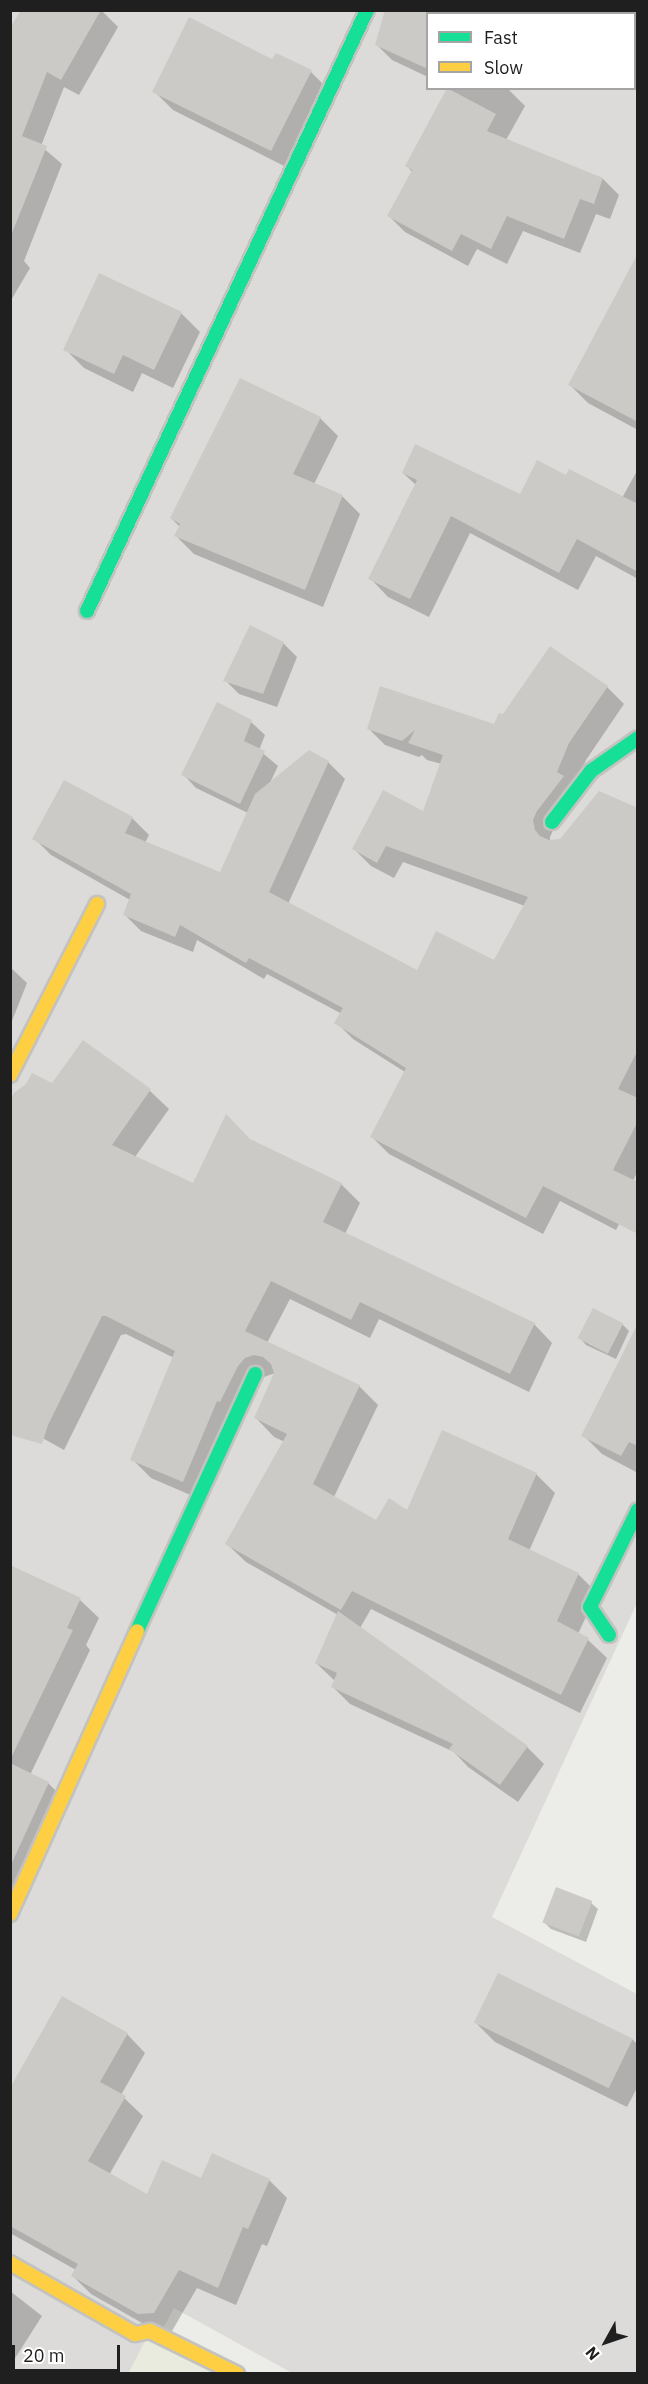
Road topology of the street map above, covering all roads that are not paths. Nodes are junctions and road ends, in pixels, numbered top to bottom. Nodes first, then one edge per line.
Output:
1 (367, 10) edge
2 (87, 611) dead end
3 (638, 738) edge
4 (552, 822) dead end
5 (98, 904) dead end
6 (10, 1075) edge
7 (255, 1374) dead end
8 (638, 1510) edge
9 (609, 1635) dead end
10 (10, 1914) edge
11 (10, 2263) edge
12 (237, 2373) edge

1 - 2 street
3 - 4 street
5 - 6 street
7 - 10 street
8 - 9 street
11 - 12 street

